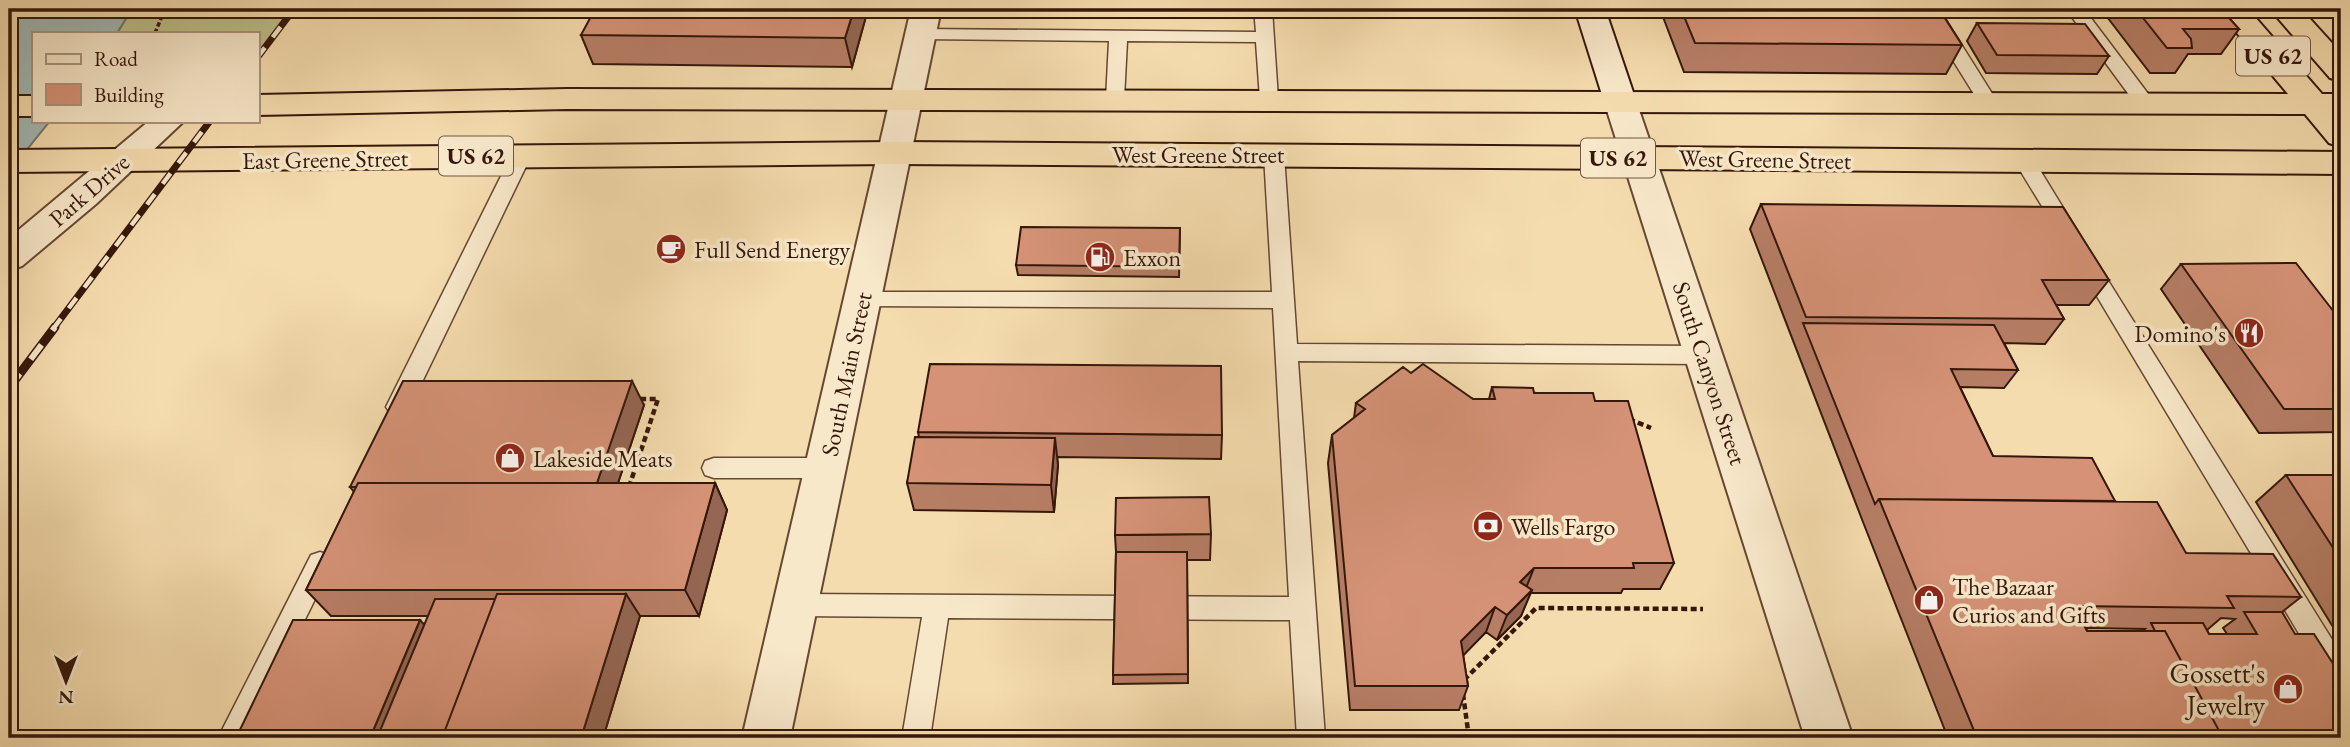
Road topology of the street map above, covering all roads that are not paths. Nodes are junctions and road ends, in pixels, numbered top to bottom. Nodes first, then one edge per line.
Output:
1 (1263, 9) edge
2 (1590, 9) edge
3 (1930, 9) edge
4 (2075, 9) edge
5 (2232, 9) edge
6 (2285, 9) edge
7 (923, 21) edge
8 (1118, 37) junction
9 (1264, 37) junction
10 (2341, 71) edge
11 (905, 99) junction
12 (1115, 99) junction
13 (1269, 99) junction
14 (1620, 101) junction
15 (1989, 103) junction
16 (2145, 103) junction
17 (2327, 104) edge
18 (259, 105) edge
19 (9, 106) edge
20 (32, 106) edge
21 (167, 122) edge
22 (2341, 136) edge
23 (894, 153) junction
24 (1274, 155) junction
25 (521, 156) junction
26 (1639, 158) junction
27 (9, 161) edge
28 (121, 162) junction
29 (2025, 162) junction
30 (2341, 163) edge
31 (9, 257) edge
32 (862, 298) junction
33 (1283, 300) junction
34 (1286, 352) junction
35 (1703, 355) junction
36 (388, 428) edge
37 (714, 468) dead end
38 (826, 468) junction
39 (332, 540) edge
40 (796, 604) junction
41 (937, 606) junction
42 (1303, 609) junction
43 (2341, 678) edge
44 (232, 738) edge
45 (766, 738) edge
46 (916, 738) edge
47 (1311, 738) edge
48 (1829, 738) edge

1 - 9 lane
2 - 14 street, South Canyon Street
3 - 15 lane
4 - 16 lane
5 - 17 highway, US 62
6 - 10 highway, US 62
7 - 8 lane
7 - 11 street, South Main Street
8 - 9 lane
8 - 12 lane
9 - 13 lane
11 - 12 highway, US 62
11 - 18 highway, US 62
11 - 23 street, South Main Street
12 - 13 highway, US 62
13 - 14 highway, US 62
14 - 15 highway, US 62
14 - 26 street, South Canyon Street
15 - 16 highway, US 62
16 - 17 highway, US 62
17 - 22 highway
19 - 20 highway
21 - 28 street, Park Drive
23 - 24 highway, West Greene Street / US 62
23 - 25 highway, East Greene Street / US 62
23 - 32 street, South Main Street
24 - 26 highway, West Greene Street / US 62
24 - 33 lane
25 - 28 highway, East Greene Street / US 62
25 - 36 lane
26 - 29 highway, West Greene Street / US 62
26 - 35 street, South Canyon Street
27 - 28 highway, East Greene Street / US 62
28 - 31 street, Park Drive
29 - 30 highway, West Greene Street / US 62
29 - 43 lane
32 - 33 lane
32 - 38 street, South Main Street
33 - 34 lane
34 - 35 lane
34 - 42 lane
35 - 48 street, South Canyon Street
37 - 38 lane
38 - 40 street, South Main Street
39 - 44 lane
40 - 41 lane
40 - 45 street, South Main Street
41 - 42 lane
41 - 46 lane
42 - 47 lane

